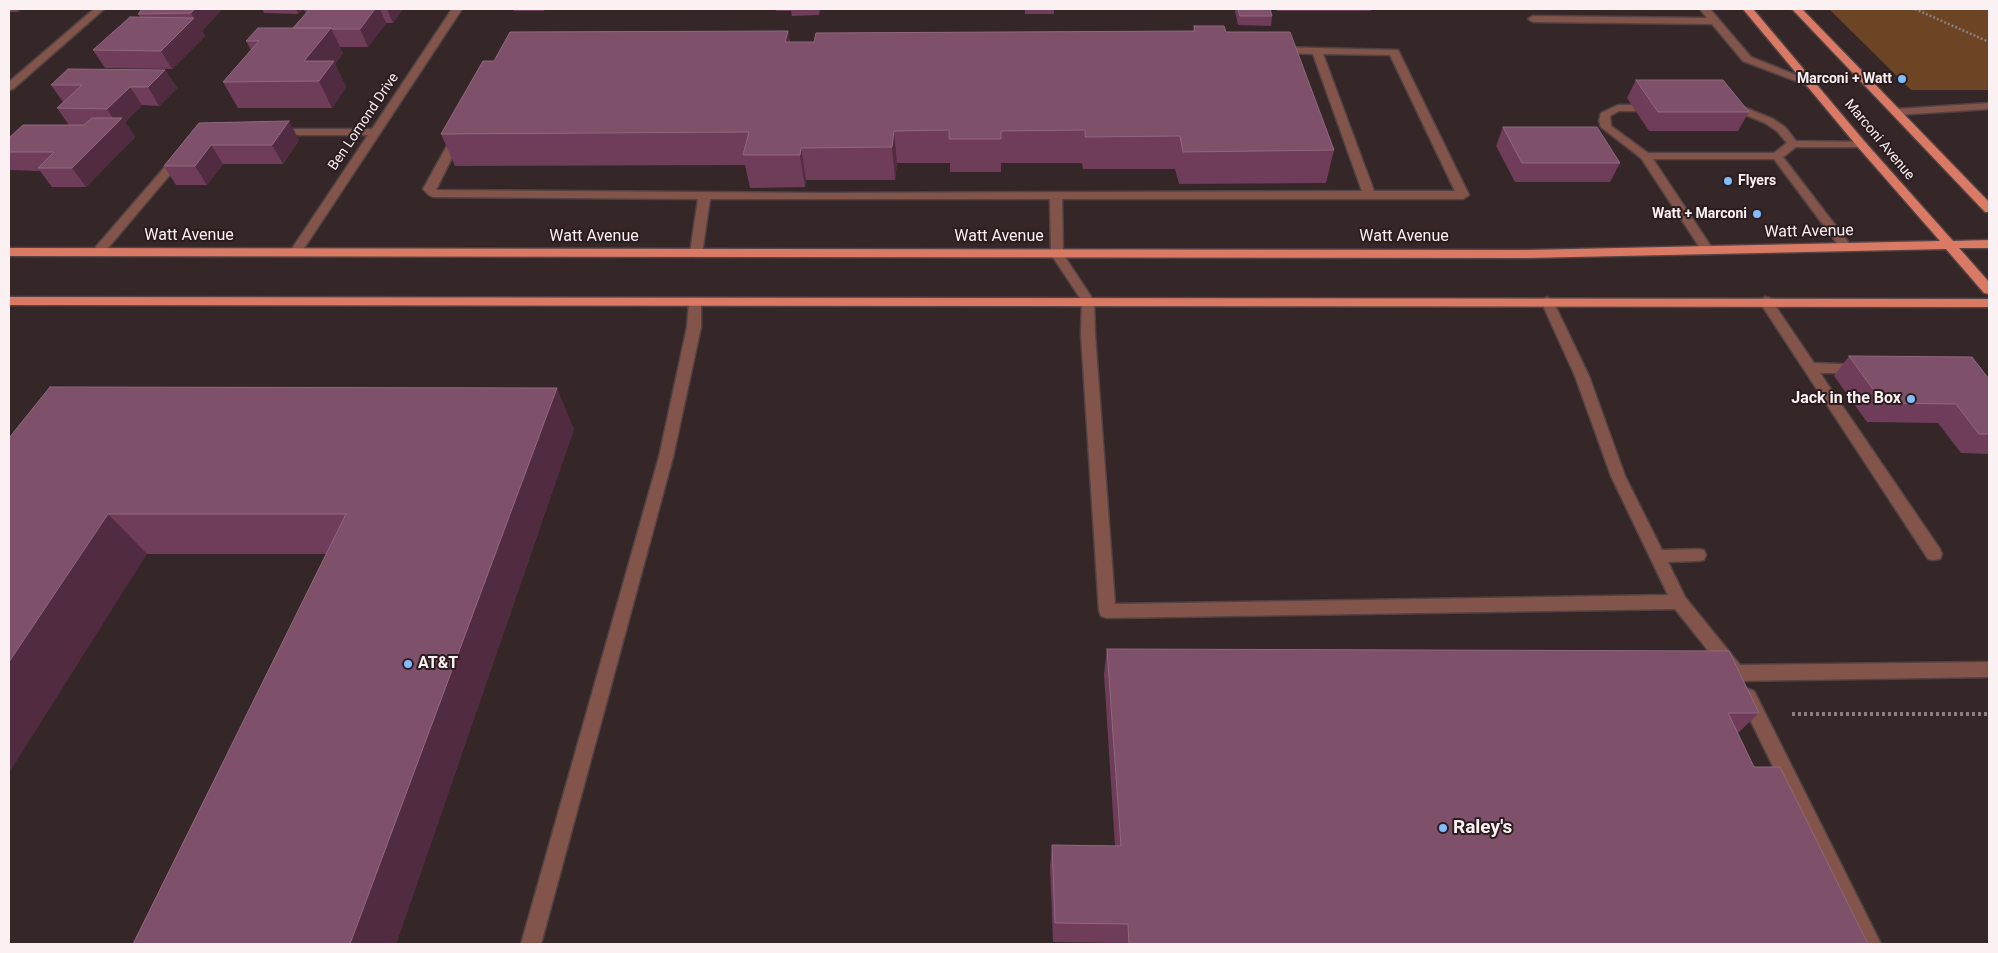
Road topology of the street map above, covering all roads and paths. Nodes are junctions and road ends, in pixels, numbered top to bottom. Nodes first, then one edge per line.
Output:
1 (99, 9) edge
2 (457, 9) edge
3 (1705, 9) edge
4 (1748, 9) edge
5 (1797, 9) edge
6 (1915, 9) edge
7 (1533, 19) dead end
8 (1715, 21) junction
9 (1989, 42) edge
10 (1261, 50) edge
11 (1317, 51) junction
12 (1813, 84) junction
13 (9, 87) edge
14 (1989, 106) edge
15 (1668, 108) edge
16 (1717, 108) edge
17 (1896, 112) junction
18 (462, 127) edge
19 (265, 132) edge
20 (375, 132) junction
21 (1793, 144) junction
22 (1861, 144) junction
23 (186, 148) edge
24 (1645, 156) junction
25 (1777, 156) junction
26 (1056, 195) junction
27 (1369, 195) junction
28 (705, 196) junction
29 (1989, 208) edge
30 (1989, 244) edge
31 (1951, 245) junction
32 (1846, 247) junction
33 (1708, 251) junction
34 (9, 252) edge
35 (98, 252) junction
36 (295, 253) junction
37 (696, 253) junction
38 (1057, 254) junction
39 (1989, 290) edge
40 (9, 301) edge
41 (1088, 301) junction
42 (1547, 301) junction
43 (1764, 301) junction
44 (695, 302) junction
45 (1989, 303) edge
46 (1809, 368) junction
47 (1878, 368) edge
48 (1934, 554) dead end
49 (1698, 555) dead end
50 (1658, 556) junction
51 (1679, 602) junction
52 (1989, 670) edge
53 (1736, 673) junction
54 (1756, 714) junction
55 (1989, 714) edge
56 (531, 944) edge
57 (1871, 944) edge

1 - 13 street
2 - 20 street, Ben Lomond Drive
3 - 8 street
4 - 12 main road, Marconi Avenue
5 - 17 main road, Marconi Avenue
6 - 9 path
7 - 8 street
8 - 12 street
10 - 11 street
11 - 27 street
11 - 27 street
12 - 22 main road, Marconi Avenue
14 - 17 street
15 - 24 street
16 - 21 street
17 - 29 main road, Marconi Avenue
18 - 28 street
19 - 20 street
20 - 36 street, Ben Lomond Drive
21 - 22 street
21 - 25 street
22 - 31 main road, Marconi Avenue
23 - 35 street
24 - 25 street
24 - 33 street
25 - 32 street
26 - 27 street
26 - 28 street
26 - 38 street
28 - 37 street
30 - 31 main road, Watt Avenue
31 - 32 main road, Watt Avenue
31 - 39 main road, Marconi Avenue
32 - 33 main road, Watt Avenue
33 - 38 main road, Watt Avenue
34 - 35 main road, Watt Avenue
35 - 36 main road, Watt Avenue
36 - 37 main road, Watt Avenue
37 - 38 main road, Watt Avenue
38 - 41 street
40 - 44 main road
41 - 42 main road
41 - 44 main road
41 - 51 street
42 - 43 main road
42 - 50 street
43 - 45 main road
43 - 46 street
44 - 56 street
46 - 47 street
46 - 48 street
49 - 50 street
50 - 51 street
51 - 53 street
52 - 53 street
53 - 54 street
54 - 55 path
54 - 57 street

